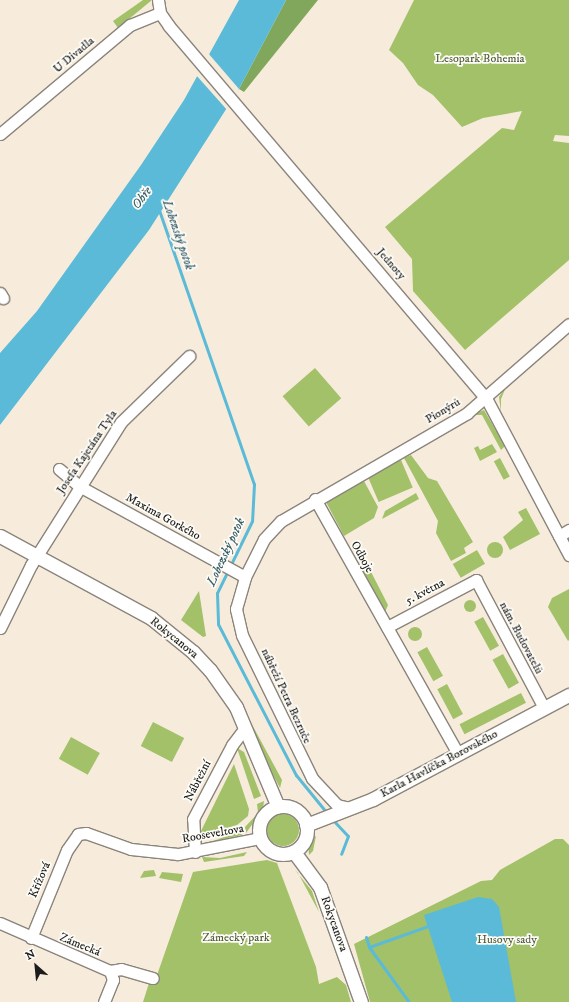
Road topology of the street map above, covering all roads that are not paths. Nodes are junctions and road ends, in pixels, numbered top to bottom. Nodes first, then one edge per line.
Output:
1 (158, 0) edge
2 (160, 13) junction
3 (0, 134) edge
4 (569, 324) edge
5 (190, 356) dead end
6 (486, 398) junction
7 (59, 469) dead end
8 (79, 486) junction
9 (315, 499) junction
10 (569, 530) edge
11 (0, 536) edge
12 (559, 536) junction
13 (569, 555) edge
14 (37, 556) junction
15 (245, 577) junction
16 (476, 580) joint
17 (387, 627) junction
18 (0, 628) edge
19 (569, 695) edge
20 (544, 708) junction
21 (245, 728) junction
22 (458, 754) junction
23 (278, 807) junction
24 (350, 808) junction
25 (306, 825) junction
26 (78, 834) joint
27 (260, 838) junction
28 (195, 852) junction
29 (294, 852) junction
30 (0, 923) edge
31 (31, 938) junction
32 (110, 971) junction
33 (153, 978) dead end
34 (104, 1002) edge
35 (362, 1002) edge

1 - 2 street
2 - 3 street, U Divadla
2 - 6 street, Jednoty
4 - 6 street, Pionýrů
5 - 8 street, Josefa Kajetána Tyla
6 - 9 street, Pionýrů
6 - 12 street, Jednoty
7 - 8 street, Maxima Gorkého
8 - 14 street, Josefa Kajetána Tyla
8 - 15 street, Maxima Gorkého
9 - 15 street, nábřeží Petra Bezruče
9 - 17 street, Odboje
10 - 12 street
11 - 14 street, Rokycanova
12 - 13 street, Jednoty
14 - 18 street, Josefa Kajetána Tyla
14 - 21 street, Rokycanova
15 - 24 street, nábřeží Petra Bezruče
16 - 17 street, 5. května
16 - 20 street, nám. Budovatelů
17 - 22 street
19 - 20 street, Karla Havlíčka Borovského
20 - 22 street, Karla Havlíčka Borovského
21 - 23 street, Rokycanova
21 - 28 street, Nábřežní
22 - 24 street, Karla Havlíčka Borovského
23 - 25 street
23 - 27 street
24 - 25 street, Karla Havlíčka Borovského
25 - 29 street
26 - 28 street, Rooseveltova
26 - 31 street, Křížová
27 - 28 street, Rooseveltova
27 - 29 street
29 - 35 street, Rokycanova
30 - 31 street, Zámecká
31 - 32 street, Zámecká
32 - 33 street, Zámecká
32 - 34 street

